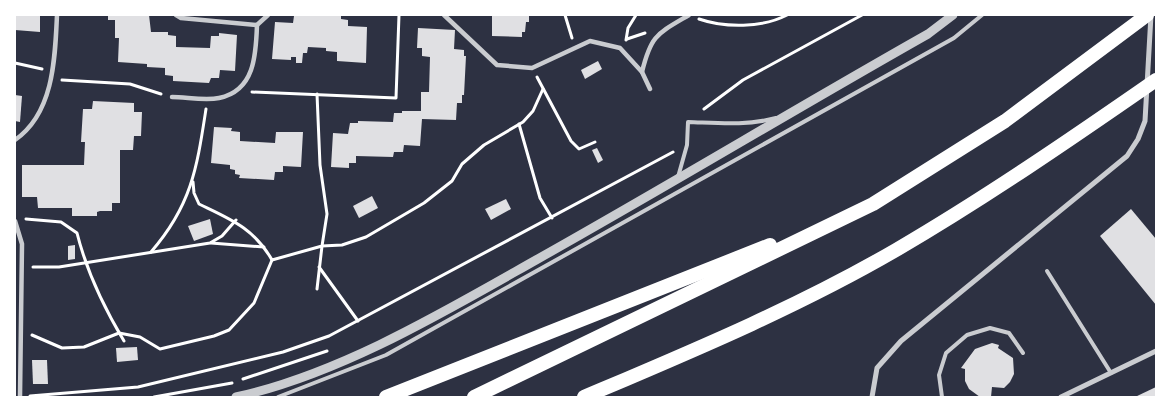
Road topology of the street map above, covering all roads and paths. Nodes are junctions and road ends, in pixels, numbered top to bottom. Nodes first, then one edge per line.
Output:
1 (57, 15) edge
2 (176, 15) edge
3 (268, 15) edge
4 (399, 15) edge
5 (444, 15) edge
6 (565, 15) edge
7 (636, 15) edge
8 (689, 15) edge
9 (787, 15) edge
10 (862, 15) edge
11 (953, 15) edge
12 (982, 15) edge
13 (1147, 15) edge
14 (1151, 15) edge
15 (258, 25) junction
16 (655, 36) junction
17 (626, 38) junction
18 (575, 48) junction
19 (625, 55) junction
20 (15, 64) edge
21 (532, 68) junction
22 (53, 71) junction
23 (642, 72) junction
24 (51, 80) junction
25 (1156, 80) edge
26 (543, 89) junction
27 (650, 89) dead end
28 (238, 91) junction
29 (318, 94) junction
30 (172, 97) joint
31 (208, 98) junction
32 (704, 109) dead end
33 (789, 114) junction
34 (519, 124) junction
35 (15, 140) edge
36 (595, 142) dead end
37 (687, 145) junction
38 (676, 181) junction
39 (193, 182) junction
40 (873, 204) junction
41 (24, 218) dead end
42 (552, 218) junction
43 (236, 220) junction
44 (15, 221) edge
45 (210, 243) junction
46 (322, 246) junction
47 (265, 247) junction
48 (150, 253) junction
49 (272, 260) junction
50 (84, 262) junction
51 (22, 267) junction
52 (319, 267) junction
53 (1047, 271) dead end
54 (317, 289) dead end
55 (358, 321) junction
56 (21, 330) junction
57 (119, 334) junction
58 (124, 341) dead end
59 (336, 348) dead end
60 (1156, 352) edge
61 (1023, 353) dead end
62 (1111, 373) junction
63 (20, 396) edge
64 (154, 397) edge
65 (236, 397) edge
66 (278, 397) edge
67 (386, 397) edge
68 (474, 397) edge
69 (584, 397) edge
70 (872, 397) edge
71 (942, 397) edge
72 (1060, 397) edge

1 - 22 street
2 - 15 street
3 - 15 street
4 - 29 path
5 - 21 street
6 - 18 path
7 - 17 path
8 - 9 path
8 - 16 street
10 - 32 path
11 - 33 street
12 - 66 lane
13 - 40 highway
14 - 70 street
15 - 28 street
16 - 17 path
16 - 23 street
17 - 19 path
18 - 19 street
18 - 21 street
19 - 23 street
20 - 22 path
21 - 26 path
22 - 24 street
23 - 27 street
24 - 30 path
24 - 35 street
25 - 69 highway
26 - 34 path
26 - 36 path
28 - 29 path
28 - 31 street
29 - 46 path
30 - 31 street
31 - 39 path
33 - 37 lane
33 - 38 street
34 - 42 path
34 - 46 path
37 - 38 lane
37 - 42 path
38 - 65 street
39 - 43 path
39 - 48 path
40 - 67 highway
40 - 68 highway
41 - 50 path
42 - 55 path
43 - 45 path
43 - 47 path
44 - 51 street
45 - 47 path
45 - 48 path
46 - 49 path
46 - 52 path
47 - 49 path
48 - 50 path
49 - 57 path
50 - 51 path
50 - 57 path
51 - 56 street
52 - 54 path
52 - 55 path
53 - 62 lane
55 - 63 path
56 - 57 path
56 - 63 street
57 - 58 path
59 - 64 path
60 - 62 street
61 - 71 lane
62 - 72 street

